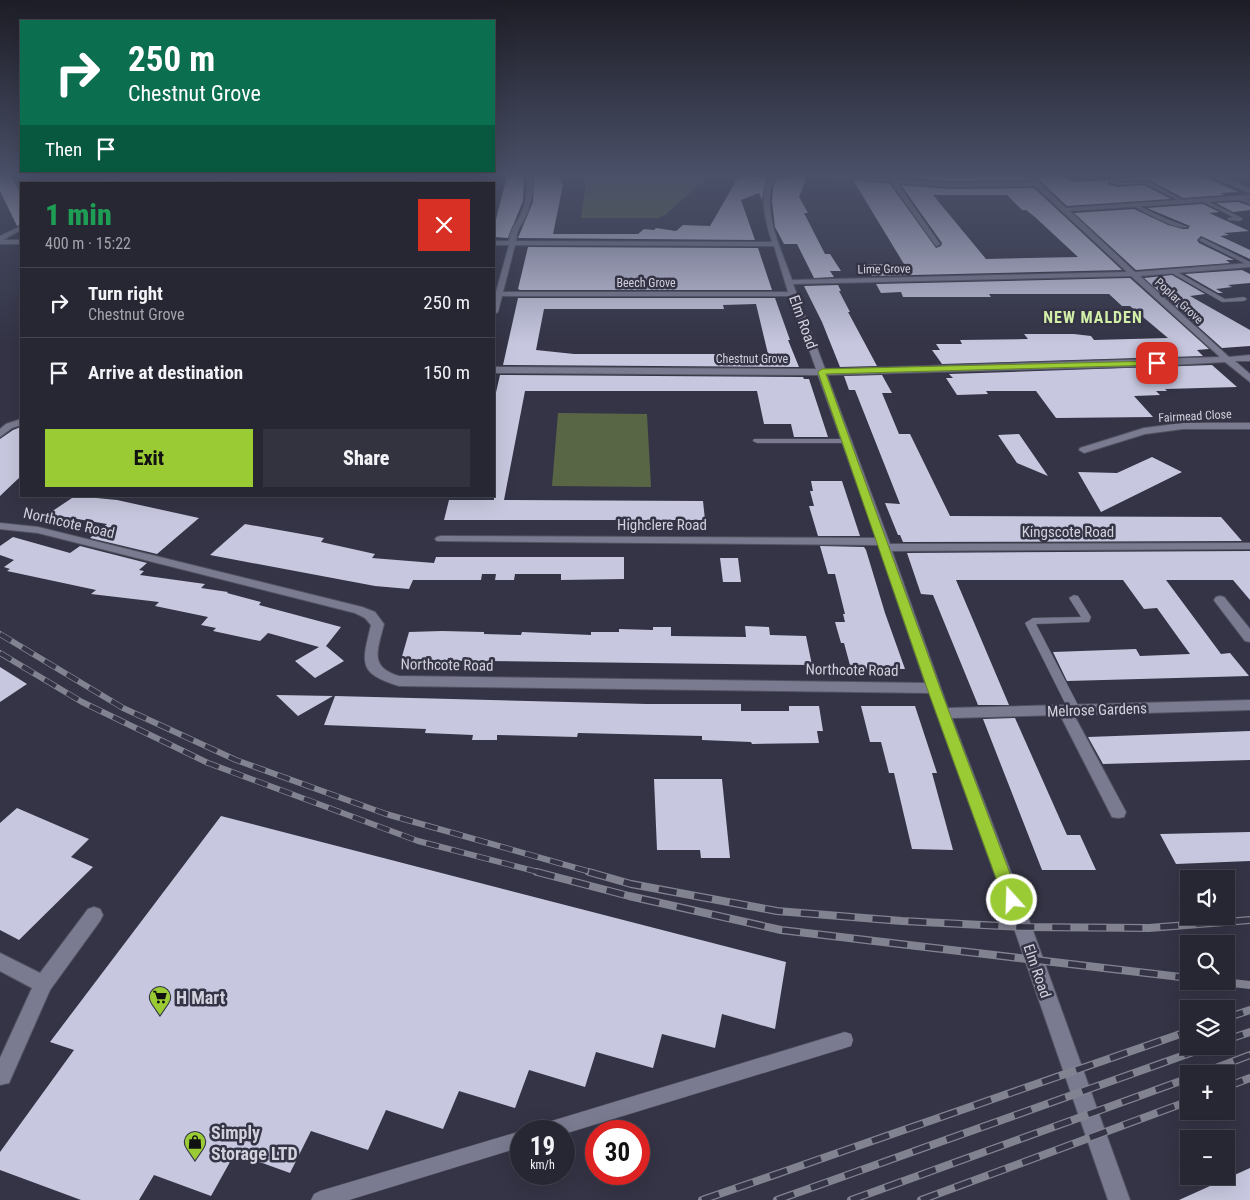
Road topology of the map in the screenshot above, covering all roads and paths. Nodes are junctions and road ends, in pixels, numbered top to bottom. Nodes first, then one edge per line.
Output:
1 (14, 232) edge
2 (514, 232) edge
3 (773, 232) edge
4 (929, 232) edge
5 (1088, 232) edge
6 (0, 240) edge
7 (1202, 240) dead end
8 (20, 242) edge
9 (495, 243) edge
10 (511, 243) junction
11 (777, 244) junction
12 (937, 244) dead end
13 (1250, 265) edge
14 (1172, 271) junction
15 (1135, 274) junction
16 (789, 282) junction
17 (498, 294) junction
18 (793, 294) junction
19 (1244, 299) dead end
20 (495, 308) edge
21 (1250, 358) edge
22 (1229, 360) junction
23 (495, 370) edge
24 (822, 372) junction
25 (1250, 379) edge
26 (20, 422) edge
27 (1250, 426) edge
28 (0, 434) edge
29 (757, 441) dead end
30 (847, 442) junction
31 (1084, 450) dead end
32 (0, 526) edge
33 (441, 539) dead end
34 (884, 545) junction
35 (1250, 546) edge
36 (1074, 598) dead end
37 (1220, 600) dead end
38 (1250, 638) edge
39 (934, 688) junction
40 (1250, 706) edge
41 (1070, 711) junction
42 (943, 712) junction
43 (1118, 812) dead end
44 (94, 915) dead end
45 (0, 962) edge
46 (43, 984) junction
47 (845, 1040) dead end
48 (1, 1078) edge
49 (575, 1122) edge
50 (510, 1142) edge
51 (320, 1200) edge
52 (1119, 1200) edge

1 - 6 street
2 - 10 street
3 - 11 street, Elm Road
4 - 12 street
5 - 15 street, Poplar Grove
6 - 8 street
7 - 13 lane
9 - 10 street
10 - 11 street
10 - 17 street
11 - 16 street, Elm Road
13 - 14 street, Lime Grove
14 - 15 street, Lime Grove
14 - 19 lane
15 - 16 street, Lime Grove
15 - 22 street, Poplar Grove
16 - 18 street, Elm Road
17 - 18 street, Beech Grove
17 - 20 street
18 - 24 street, Elm Road
21 - 22 street, Chestnut Grove
22 - 24 street, Chestnut Grove
22 - 25 street, Poplar Grove
23 - 24 street, Chestnut Grove
24 - 30 street, Elm Road
26 - 28 street
27 - 31 street, Fairmead Close
29 - 30 lane
30 - 34 street, Elm Road
32 - 39 street, Northcote Road
33 - 34 street, Highclere Road
34 - 35 street, Kingscote Road
34 - 39 street, Elm Road
36 - 41 lane
37 - 38 street
39 - 42 street, Elm Road
40 - 41 street, Melrose Gardens
41 - 42 street, Melrose Gardens
41 - 43 street
42 - 52 street, Elm Road
44 - 46 street
45 - 46 street
46 - 48 street
47 - 49 lane
50 - 51 lane

